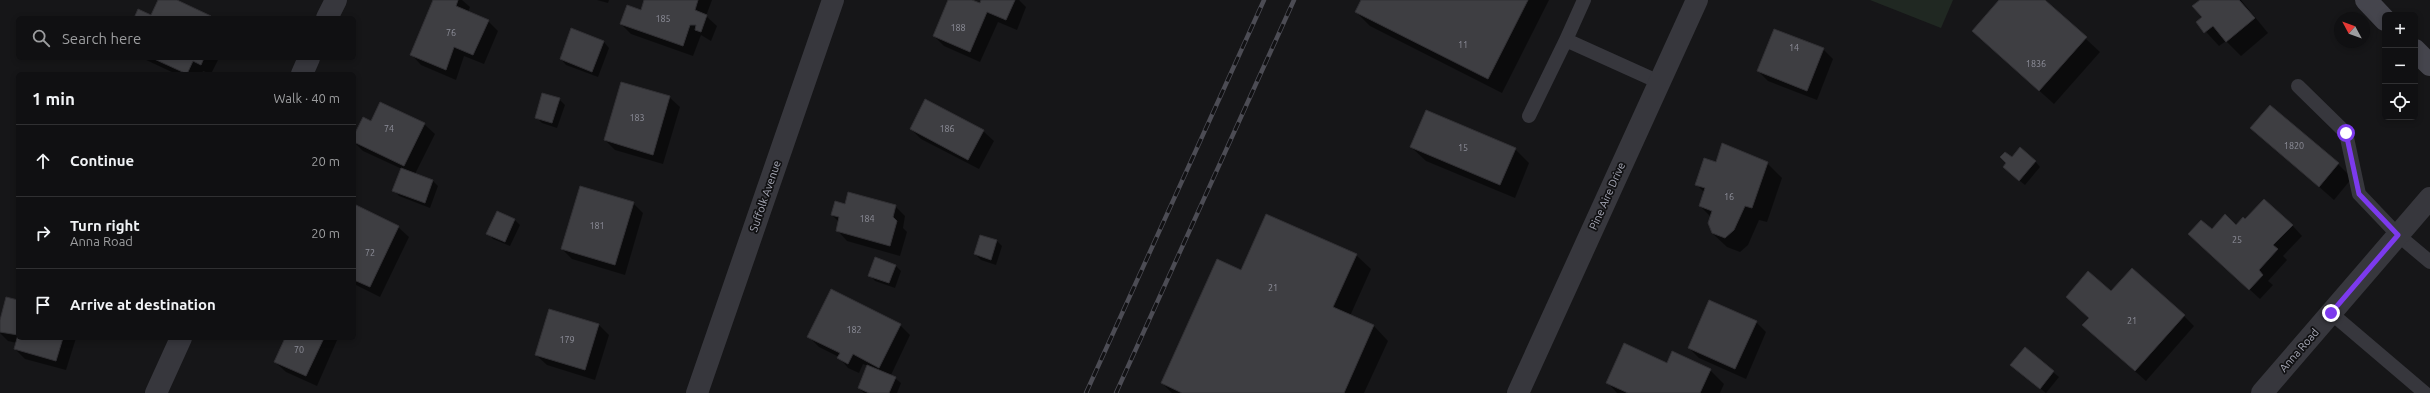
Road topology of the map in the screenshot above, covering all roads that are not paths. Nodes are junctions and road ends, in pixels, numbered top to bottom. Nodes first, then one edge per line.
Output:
1 (336, 0) edge
2 (833, 0) edge
3 (1584, 0) edge
4 (1697, 0) edge
5 (2368, 1) edge
6 (328, 16) edge
7 (2382, 17) edge
8 (1566, 40) junction
9 (2418, 53) edge
10 (308, 60) edge
11 (2430, 65) edge
12 (303, 72) edge
13 (1659, 82) junction
14 (2298, 86) dead end
15 (1528, 116) dead end
16 (2430, 198) edge
17 (2398, 235) junction
18 (2430, 262) edge
19 (2331, 313) junction
20 (180, 340) edge
21 (156, 393) edge
22 (696, 393) edge
23 (1518, 393) edge
24 (2262, 393) edge
25 (2425, 393) edge

1 - 6 street
2 - 22 street, Suffolk Avenue
3 - 8 lane
4 - 13 street, Pine Aire Drive
5 - 7 main road
8 - 13 lane
8 - 15 lane
9 - 11 main road
10 - 12 street
13 - 23 street, Pine Aire Drive
14 - 17 lane
16 - 17 street, Anna Road
17 - 18 lane
17 - 19 street, Anna Road
19 - 24 street, Anna Road
19 - 25 lane
20 - 21 street

